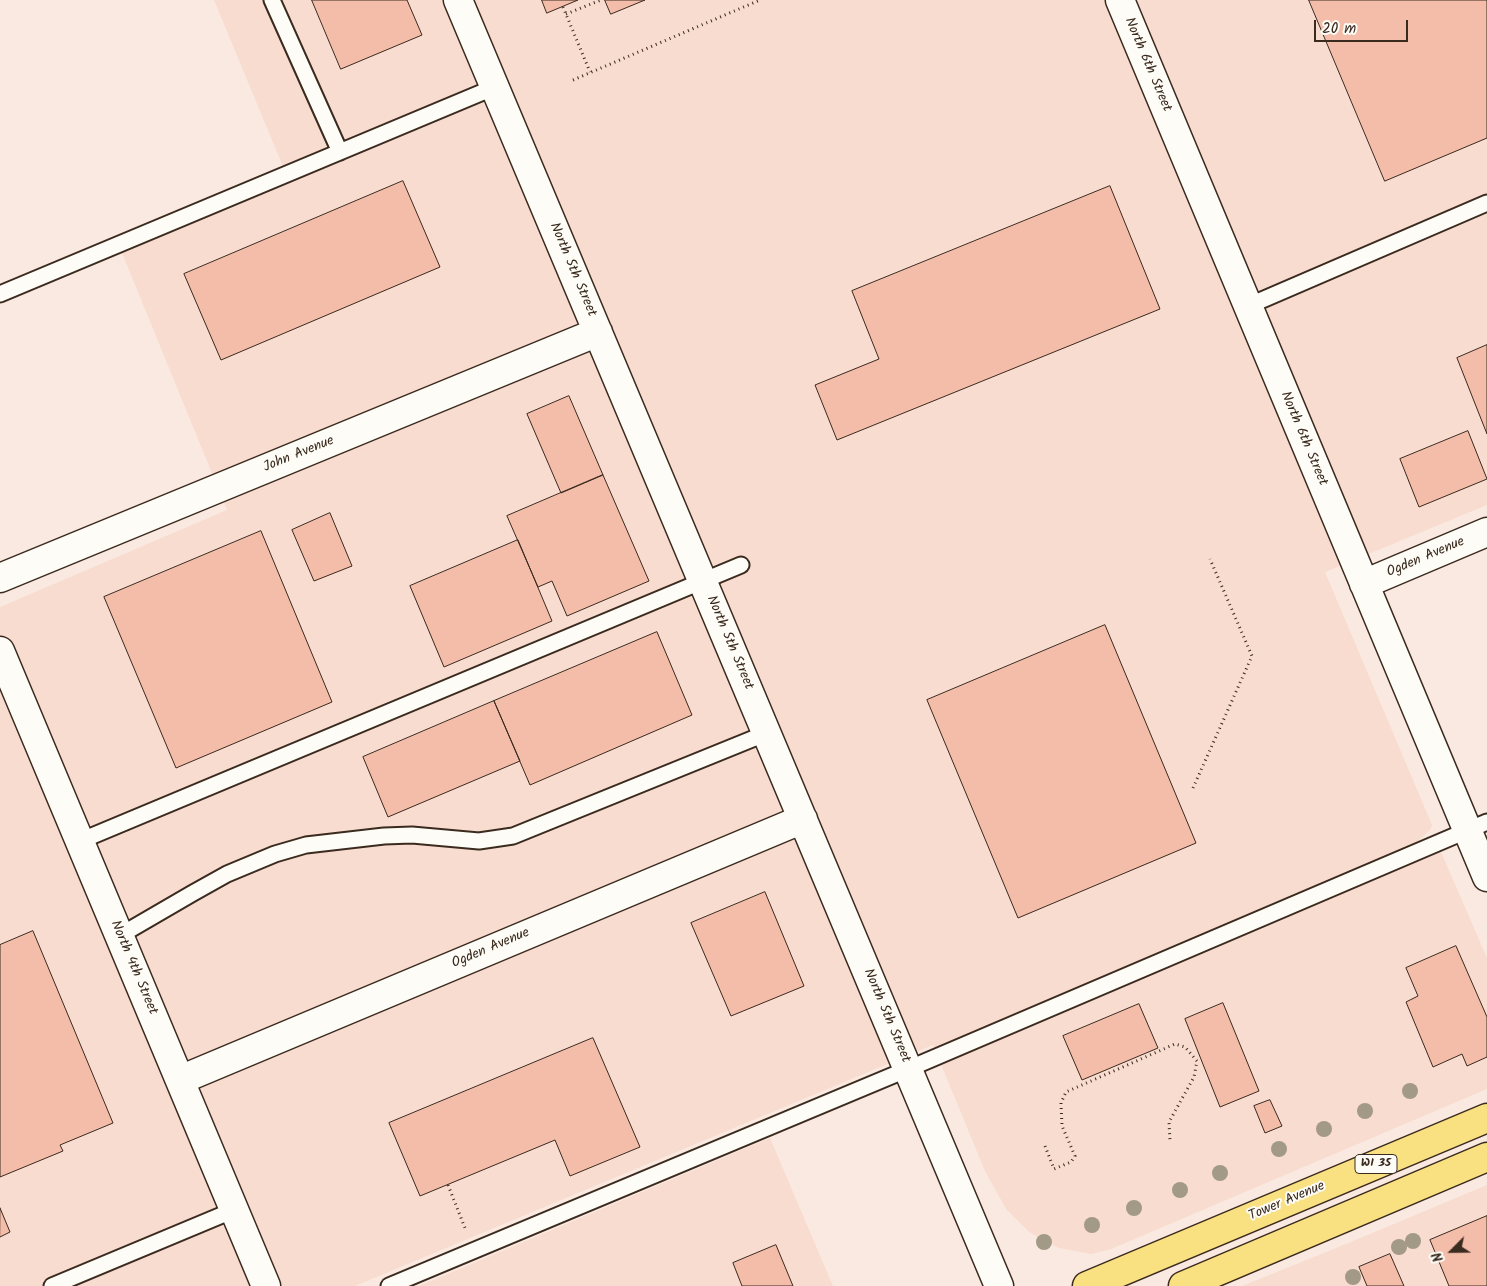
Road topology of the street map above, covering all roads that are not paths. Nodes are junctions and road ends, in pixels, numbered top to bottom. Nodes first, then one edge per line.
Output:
1 (272, 0) edge
2 (458, 0) edge
3 (1120, 0) edge
4 (495, 87) junction
5 (340, 152) junction
6 (1487, 203) edge
7 (0, 294) edge
8 (1248, 306) junction
9 (598, 332) junction
10 (1487, 532) edge
11 (741, 565) dead end
12 (0, 578) edge
13 (703, 581) junction
14 (1364, 584) junction
15 (0, 651) edge
16 (767, 733) junction
17 (803, 819) junction
18 (1477, 826) edge
19 (80, 841) junction
20 (1487, 877) edge
21 (119, 936) junction
22 (908, 1069) junction
23 (180, 1080) junction
24 (1487, 1118) edge
25 (1487, 1157) edge
26 (234, 1210) junction
27 (52, 1286) edge
28 (266, 1286) edge
29 (389, 1286) edge
30 (999, 1286) edge
31 (1087, 1286) edge
32 (1183, 1286) edge

1 - 5 lane
2 - 4 street, North 5th Street
3 - 8 street, North 6th Street
4 - 5 lane
4 - 9 street, North 5th Street
5 - 7 lane
6 - 8 lane
8 - 14 street, North 6th Street
9 - 12 street, John Avenue
9 - 13 street, North 5th Street
10 - 14 street, Ogden Avenue
11 - 13 lane
13 - 16 street, North 5th Street
13 - 19 lane
14 - 18 street, North 6th Street
15 - 19 street, North 4th Street
16 - 17 street, North 5th Street
16 - 21 lane
17 - 22 street, North 5th Street
17 - 23 street, Ogden Avenue
18 - 20 street, North 6th Street
18 - 22 lane
19 - 21 street, North 4th Street
21 - 23 street, North 4th Street
22 - 29 lane
22 - 30 street, North 5th Street
23 - 26 street, North 4th Street
24 - 31 main road, Tower Avenue / WI 35
25 - 32 main road, WI 35
26 - 27 lane
26 - 28 street, North 4th Street

